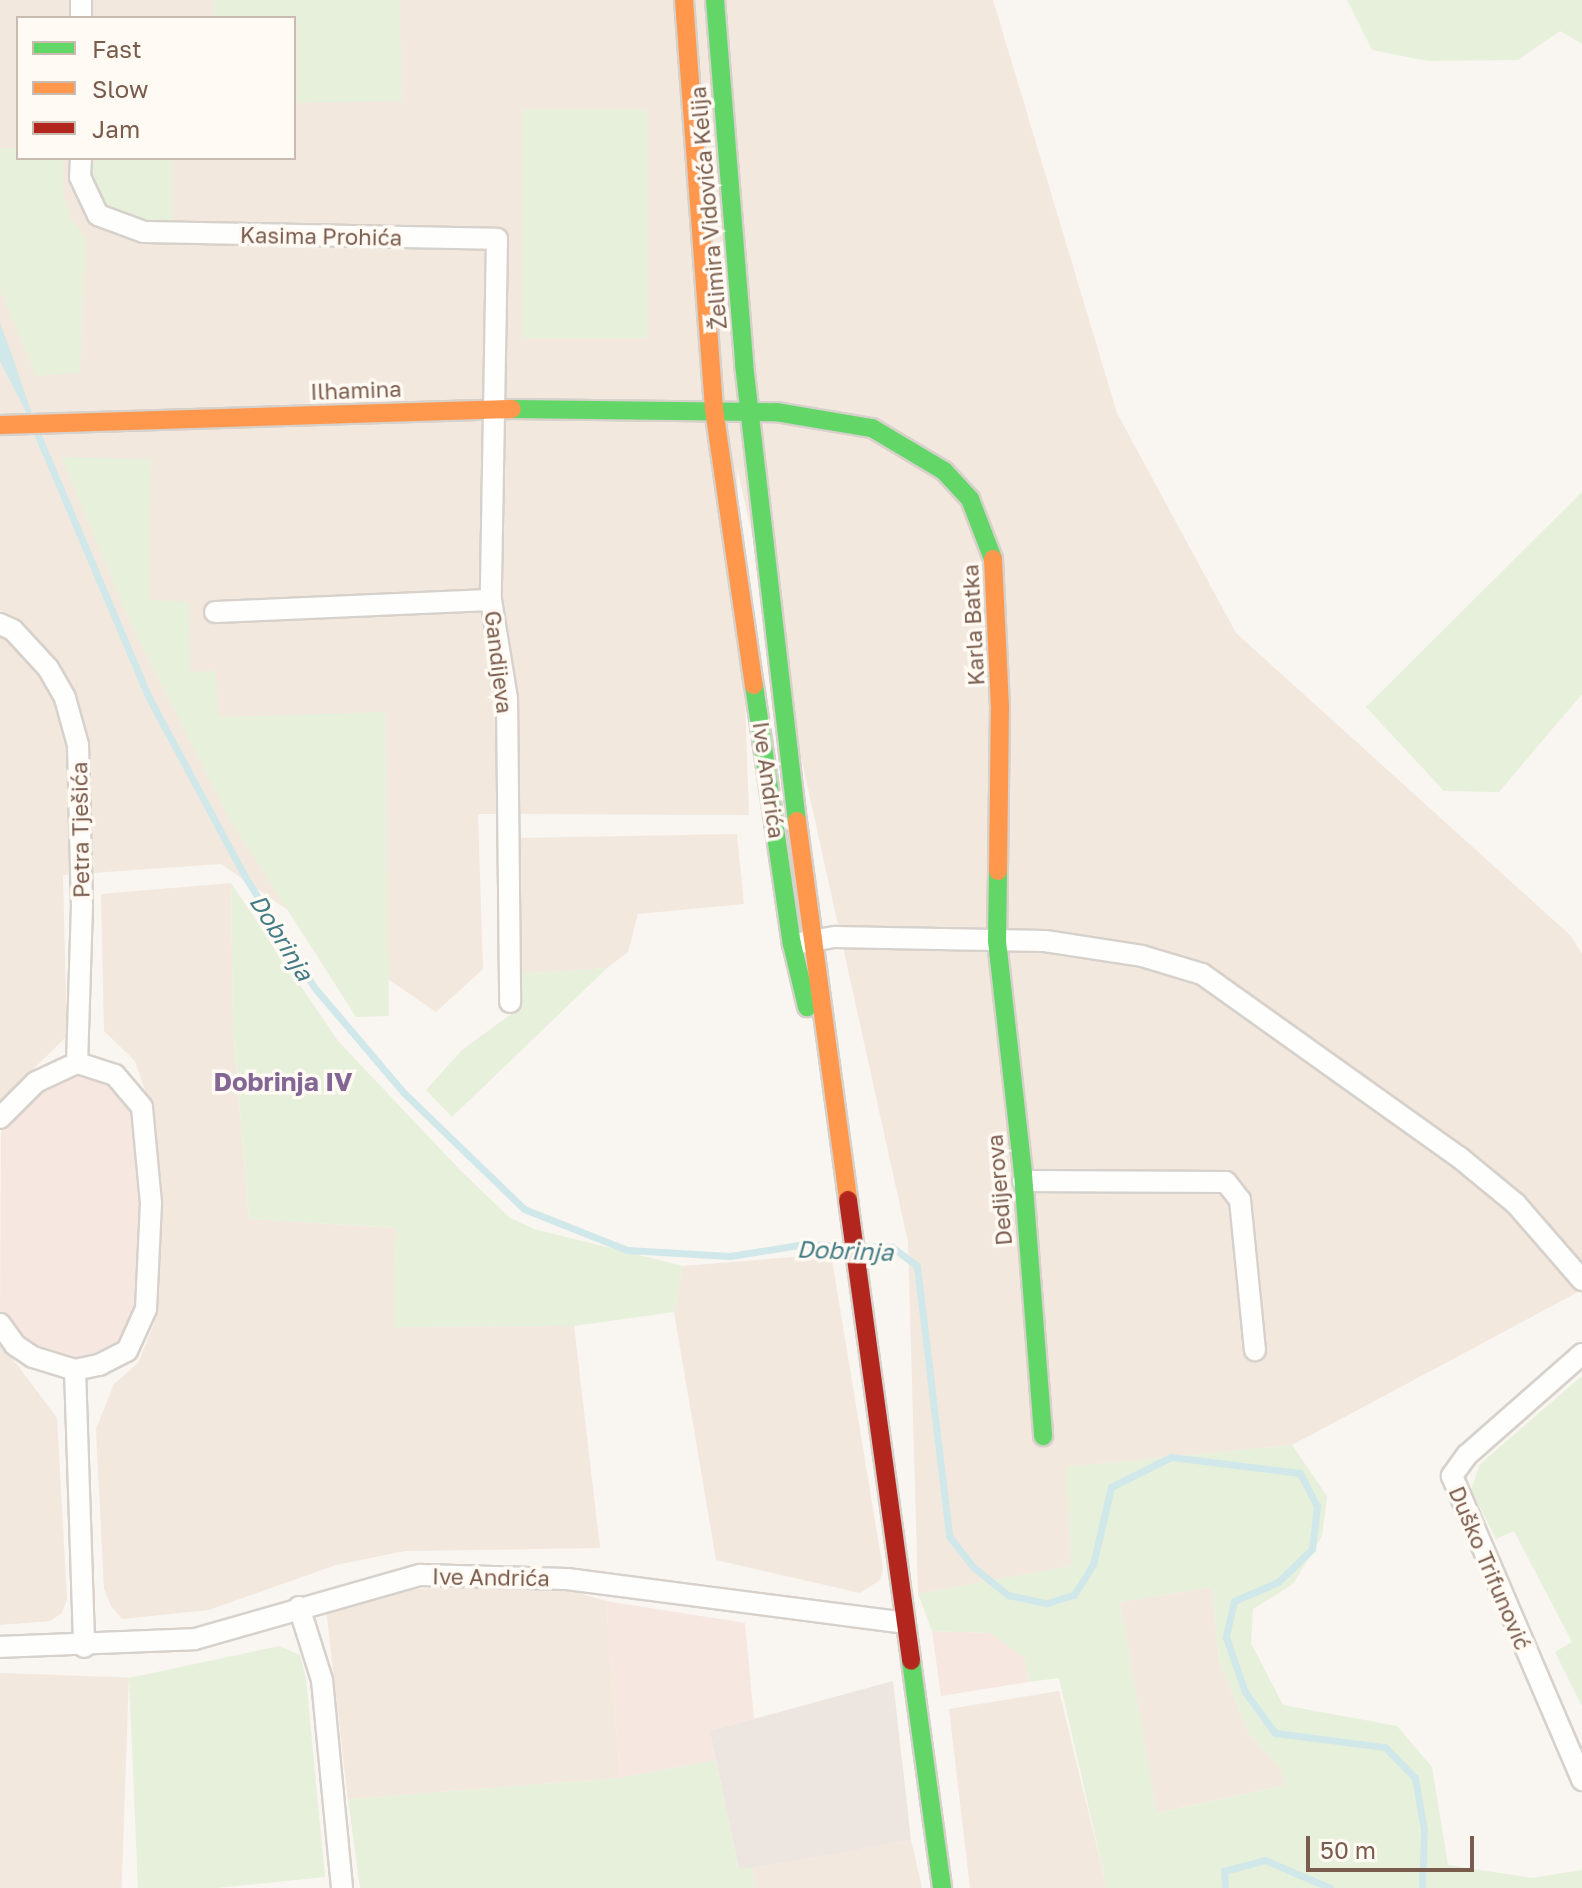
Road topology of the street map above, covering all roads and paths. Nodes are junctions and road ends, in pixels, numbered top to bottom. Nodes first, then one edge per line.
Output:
1 (684, 0) edge
2 (715, 0) edge
3 (81, 160) edge
4 (493, 409) junction
5 (714, 409) junction
6 (750, 411) junction
7 (0, 425) edge
8 (491, 600) junction
9 (215, 612) dead end
10 (0, 624) edge
11 (814, 941) junction
12 (997, 941) junction
13 (792, 944) junction
14 (510, 1002) dead end
15 (77, 1063) junction
16 (0, 1118) edge
17 (840, 1148) junction
18 (1023, 1181) junction
19 (1582, 1280) edge
20 (0, 1324) edge
21 (1255, 1350) dead end
22 (1582, 1354) edge
23 (75, 1370) junction
24 (1043, 1436) dead end
25 (299, 1607) junction
26 (904, 1623) junction
27 (0, 1647) edge
28 (84, 1647) junction
29 (1582, 1780) edge
30 (342, 1888) edge
31 (942, 1888) edge

1 - 5 main road, Želimira Vidovića Kelija
2 - 6 main road, Želimira Vidovića Kelija
3 - 4 street, Kasima Prohića
4 - 5 main road, Ilhamina
4 - 7 main road, Ilhamina
4 - 8 street
5 - 6 main road, Karla Batka
5 - 13 main road, Ive Andrića
6 - 11 main road, Ive Andrića
6 - 12 main road, Karla Batka
8 - 9 street, Gandijeva
8 - 14 street, Gandijeva
10 - 15 street, Petra Tješića
11 - 12 street
11 - 13 street
11 - 17 main road, Ive Andrića
12 - 18 main road, Dedijerova
12 - 19 street
13 - 17 main road, Ive Andrića
15 - 16 street
15 - 23 street
17 - 26 main road, Ive Andrića
18 - 21 street
18 - 24 main road, Dedijerova
20 - 23 street
22 - 29 street, Duško Trifunović
23 - 28 street
25 - 26 street, Ive Andrića
25 - 28 street, Ive Andrića
25 - 30 street
26 - 31 main road, Ive Andrića
27 - 28 street, Ive Andrića

